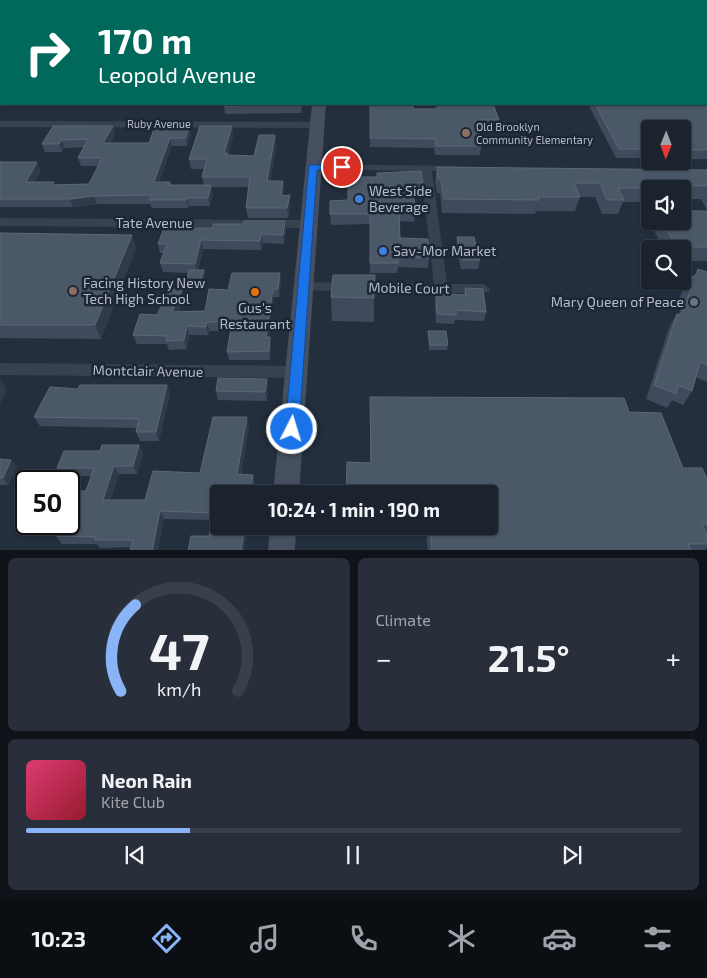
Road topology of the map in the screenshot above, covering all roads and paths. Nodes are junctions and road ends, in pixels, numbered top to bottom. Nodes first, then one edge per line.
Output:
1 (319, 105) edge
2 (0, 124) edge
3 (317, 125) junction
4 (313, 167) junction
5 (426, 168) junction
6 (465, 169) edge
7 (0, 222) edge
8 (308, 224) junction
9 (303, 287) junction
10 (441, 289) junction
11 (484, 289) edge
12 (0, 369) edge
13 (297, 372) junction
14 (287, 485) edge
15 (282, 535) edge
16 (281, 550) edge

1 - 3 main road
2 - 3 street, Ruby Avenue
3 - 4 main road
4 - 5 street
4 - 8 main road
5 - 6 street
5 - 10 street
7 - 8 street, Tate Avenue
8 - 9 main road
9 - 10 street, Mobile Court
9 - 13 main road
10 - 11 street, Mobile Court
12 - 13 street, Montclair Avenue
13 - 14 main road
15 - 16 main road

